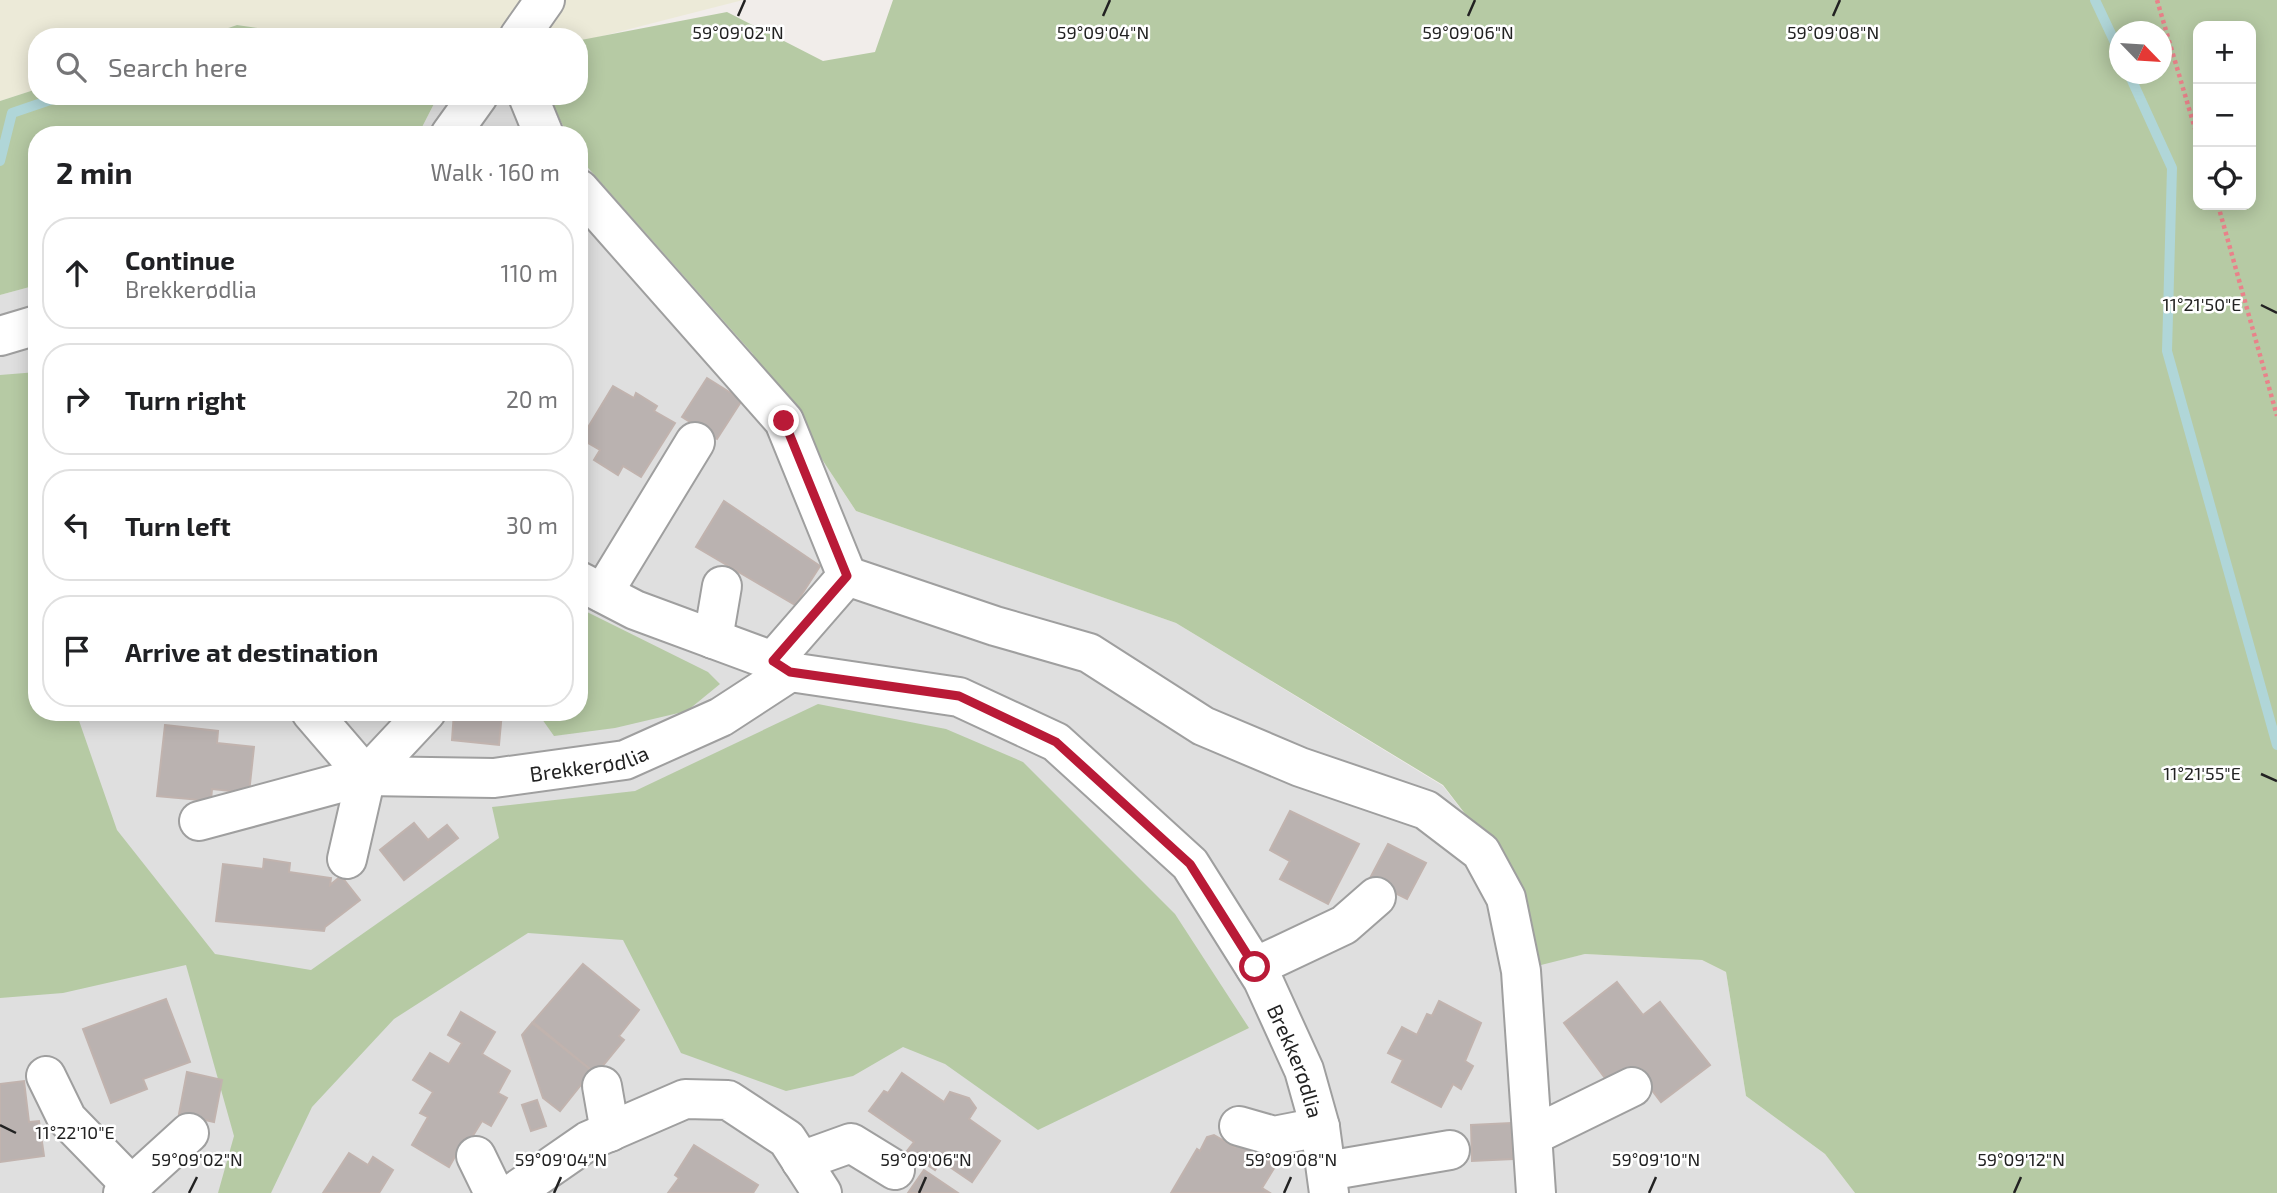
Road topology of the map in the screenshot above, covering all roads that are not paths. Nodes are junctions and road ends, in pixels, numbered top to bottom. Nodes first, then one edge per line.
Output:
1 (545, 0) edge
2 (526, 28) edge
3 (472, 105) edge
4 (532, 105) edge
5 (456, 126) edge
6 (540, 126) edge
7 (588, 199) edge
8 (28, 328) edge
9 (0, 336) edge
10 (695, 442) dead end
11 (847, 576) junction
12 (722, 586) dead end
13 (591, 587) edge
14 (713, 639) junction
15 (781, 666) junction
16 (319, 721) edge
17 (418, 721) edge
18 (366, 776) junction
19 (199, 821) dead end
20 (347, 859) dead end
21 (1376, 897) dead end
22 (1255, 967) junction
23 (47, 1076) dead end
24 (602, 1086) dead end
25 (1632, 1087) dead end
26 (1239, 1126) dead end
27 (1320, 1128) junction
28 (610, 1132) junction
29 (189, 1133) dead end
30 (1534, 1135) junction
31 (1450, 1150) dead end
32 (476, 1156) dead end
33 (801, 1161) junction
34 (895, 1170) dead end
35 (1328, 1182) edge
36 (130, 1191) edge
37 (494, 1193) edge
38 (513, 1193) edge
39 (822, 1193) edge
40 (1536, 1193) edge

1 - 2 street
3 - 5 street
4 - 6 street
7 - 11 street
8 - 9 street
10 - 13 street
11 - 15 street
11 - 30 street
12 - 14 street
13 - 14 street, Brekkerødlia
14 - 15 street, Brekkerødlia
15 - 18 street, Brekkerødlia
15 - 22 street, Brekkerødlia
16 - 18 street
17 - 18 street
18 - 19 street, Brekkerødlia
18 - 20 street
21 - 22 street
22 - 27 street, Brekkerødlia
23 - 36 street
24 - 28 street
25 - 30 street
26 - 27 street
27 - 35 street, Brekkerødlia
28 - 33 street
28 - 38 street
29 - 36 street
30 - 40 street
31 - 35 street
32 - 37 street
33 - 34 street
33 - 39 street

